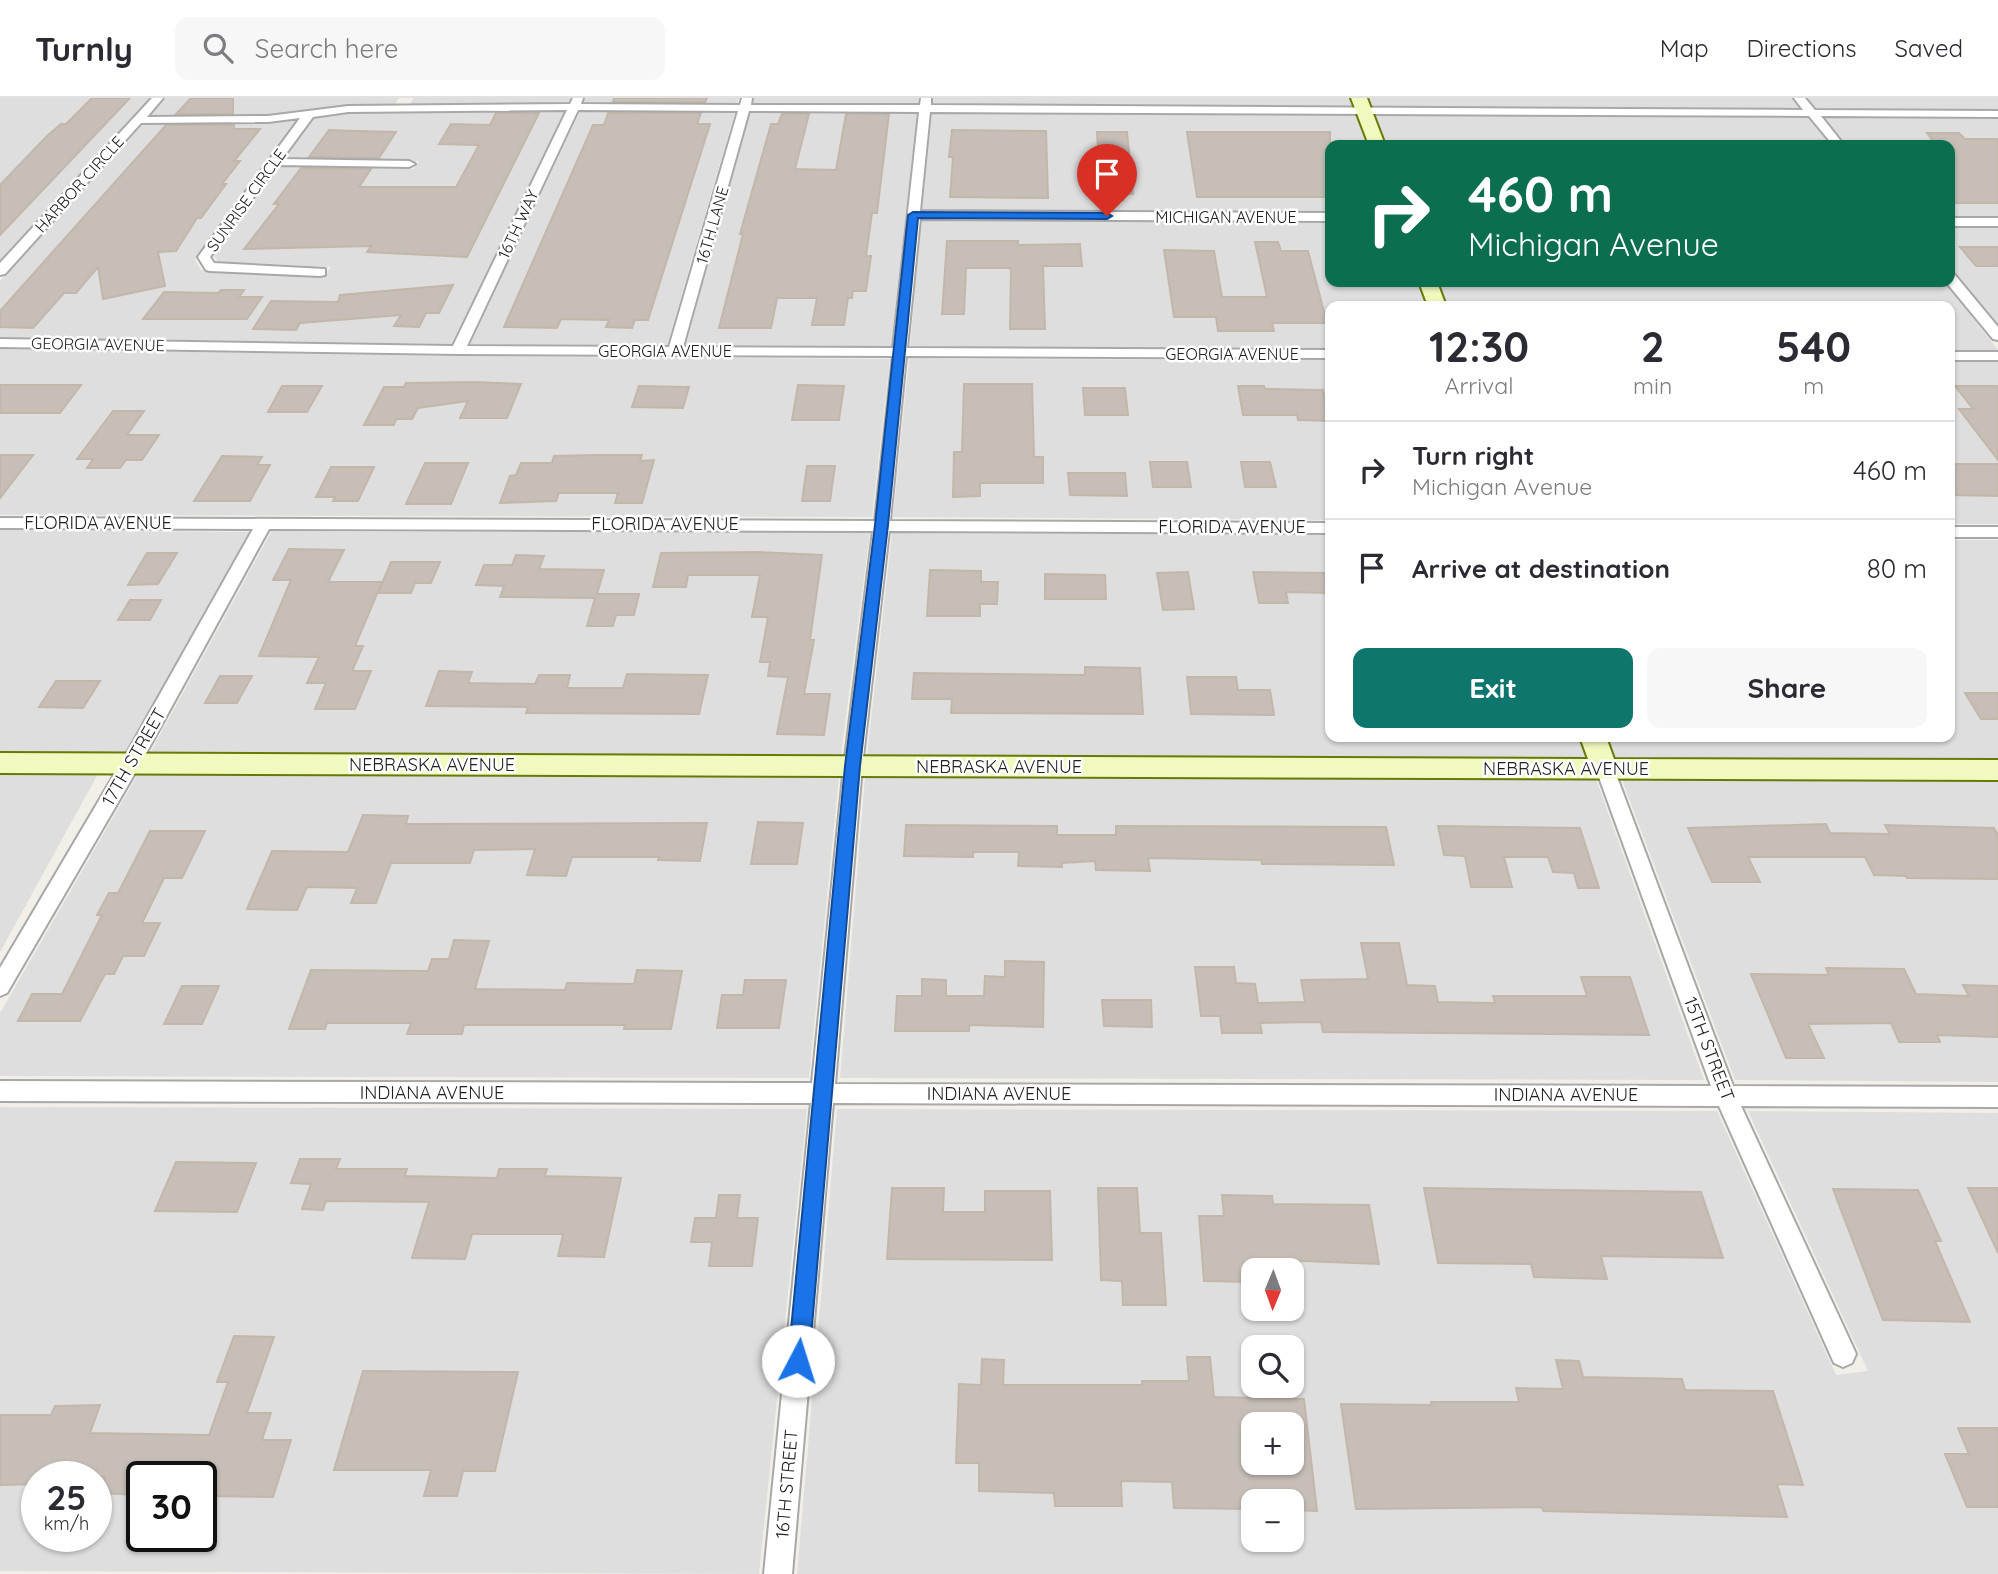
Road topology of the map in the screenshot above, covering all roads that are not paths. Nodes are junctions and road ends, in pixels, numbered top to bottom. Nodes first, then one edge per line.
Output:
1 (158, 98) edge
2 (1800, 98) edge
3 (576, 102) edge
4 (403, 103) edge
5 (745, 103) edge
6 (925, 103) edge
7 (1361, 104) edge
8 (1811, 112) junction
9 (309, 114) junction
10 (1998, 114) edge
11 (136, 120) junction
12 (1375, 140) edge
13 (1835, 140) edge
14 (274, 162) junction
15 (409, 164) dead end
16 (913, 215) junction
17 (1325, 218) edge
18 (1955, 222) edge
19 (1998, 222) edge
20 (0, 271) edge
21 (320, 272) dead end
22 (1955, 284) edge
23 (1998, 336) edge
24 (0, 343) edge
25 (458, 350) junction
26 (674, 351) junction
27 (900, 353) junction
28 (1325, 354) edge
29 (1955, 356) edge
30 (1998, 356) edge
31 (0, 523) edge
32 (264, 524) junction
33 (882, 525) junction
34 (1325, 527) edge
35 (1955, 532) edge
36 (1998, 532) edge
37 (1595, 742) edge
38 (0, 763) edge
39 (131, 764) junction
40 (853, 766) junction
41 (1605, 769) junction
42 (1998, 770) edge
43 (0, 987) edge
44 (0, 1091) edge
45 (823, 1094) junction
46 (1725, 1095) junction
47 (1998, 1097) edge
48 (1843, 1353) dead end
49 (778, 1574) edge

1 - 11 street, HARBOR CIRCLE
2 - 8 street
3 - 4 street
3 - 5 street
3 - 25 street, 16TH WAY
4 - 9 street
5 - 6 street
5 - 26 street, 16TH LANE
6 - 7 street
6 - 16 street, 16TH STREET
7 - 8 street
7 - 12 main road
8 - 10 street
8 - 13 street
9 - 11 street
9 - 14 street, SUNRISE CIRCLE
11 - 20 street, HARBOR CIRCLE
14 - 15 street
14 - 21 street, SUNRISE CIRCLE
16 - 17 street, MICHIGAN AVENUE
16 - 27 street, 16TH STREET
18 - 19 street
22 - 23 street
24 - 25 street, GEORGIA AVENUE
25 - 26 street, GEORGIA AVENUE
26 - 27 street, GEORGIA AVENUE
27 - 28 street, GEORGIA AVENUE
27 - 33 street, 16TH STREET
29 - 30 street
31 - 32 street, FLORIDA AVENUE
32 - 33 street, FLORIDA AVENUE
32 - 39 street, 17TH STREET
33 - 34 street, FLORIDA AVENUE
33 - 40 street, 16TH STREET
35 - 36 street
37 - 41 main road, 15TH STREET
38 - 39 main road, NEBRASKA AVENUE
39 - 40 main road, NEBRASKA AVENUE
39 - 43 street, 17TH STREET
40 - 41 main road, NEBRASKA AVENUE
40 - 45 street, 16TH STREET
41 - 42 main road, NEBRASKA AVENUE
41 - 46 street, 15TH STREET
44 - 45 street, INDIANA AVENUE
45 - 46 street, INDIANA AVENUE
45 - 49 street, 16TH STREET
46 - 47 street, INDIANA AVENUE
46 - 48 street, 15TH STREET

